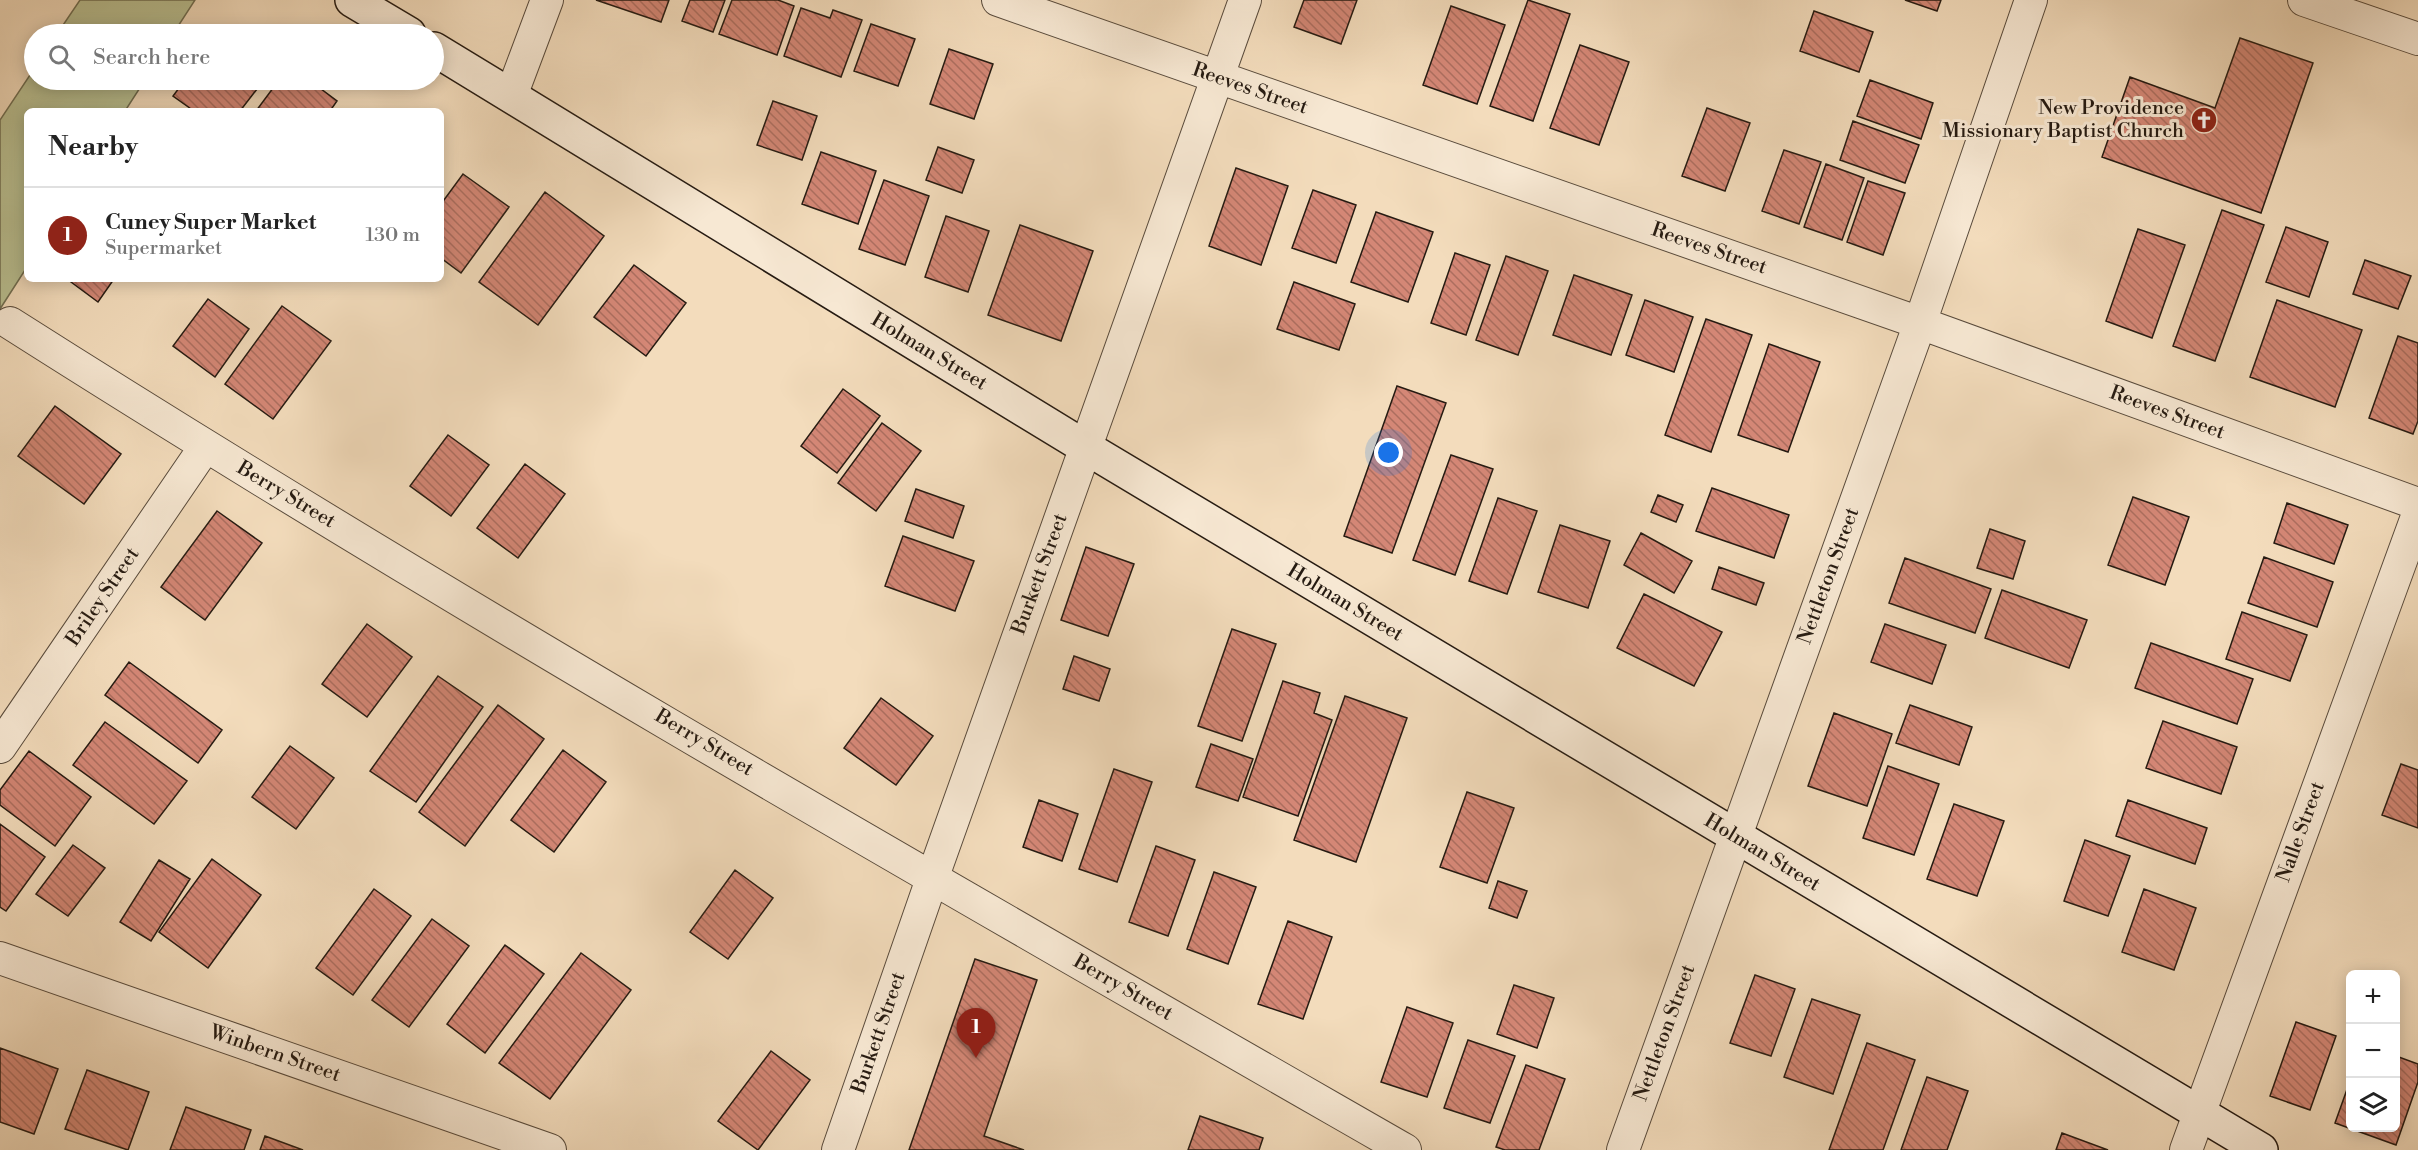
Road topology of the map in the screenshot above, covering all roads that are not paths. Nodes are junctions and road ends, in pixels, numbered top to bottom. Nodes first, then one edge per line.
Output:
1 (352, 0) edge
2 (547, 0) edge
3 (998, 0) edge
4 (1245, 0) edge
5 (2031, 0) edge
6 (2304, 0) edge
7 (392, 24) edge
8 (2418, 39) edge
9 (444, 56) edge
10 (1219, 78) junction
11 (511, 96) junction
12 (1920, 322) junction
13 (10, 323) dead end
14 (205, 447) junction
15 (1085, 447) junction
16 (2418, 504) edge
17 (2418, 514) edge
18 (0, 747) edge
19 (1736, 837) junction
20 (932, 879) junction
21 (0, 958) edge
22 (2199, 1112) junction
23 (550, 1150) edge
24 (838, 1150) edge
25 (1405, 1150) edge
26 (1623, 1150) edge
27 (2186, 1150) edge
28 (2261, 1150) edge

1 - 7 street
2 - 11 street
3 - 10 street, Reeves Street
4 - 10 street, Burkett Street
5 - 12 street, Nettleton Street
6 - 8 street
9 - 11 street, Holman Street
10 - 12 street, Reeves Street
10 - 15 street, Burkett Street
11 - 15 street, Holman Street
12 - 16 street, Reeves Street
12 - 19 street, Nettleton Street
13 - 14 street, Berry Street
14 - 18 street, Briley Street
14 - 20 street, Berry Street
15 - 19 street, Holman Street
15 - 20 street, Burkett Street
17 - 22 street, Nalle Street
19 - 22 street, Holman Street
19 - 26 street, Nettleton Street
20 - 24 street, Burkett Street
20 - 25 street, Berry Street
21 - 23 street, Winbern Street
22 - 27 street, Nalle Street
22 - 28 street, Holman Street

